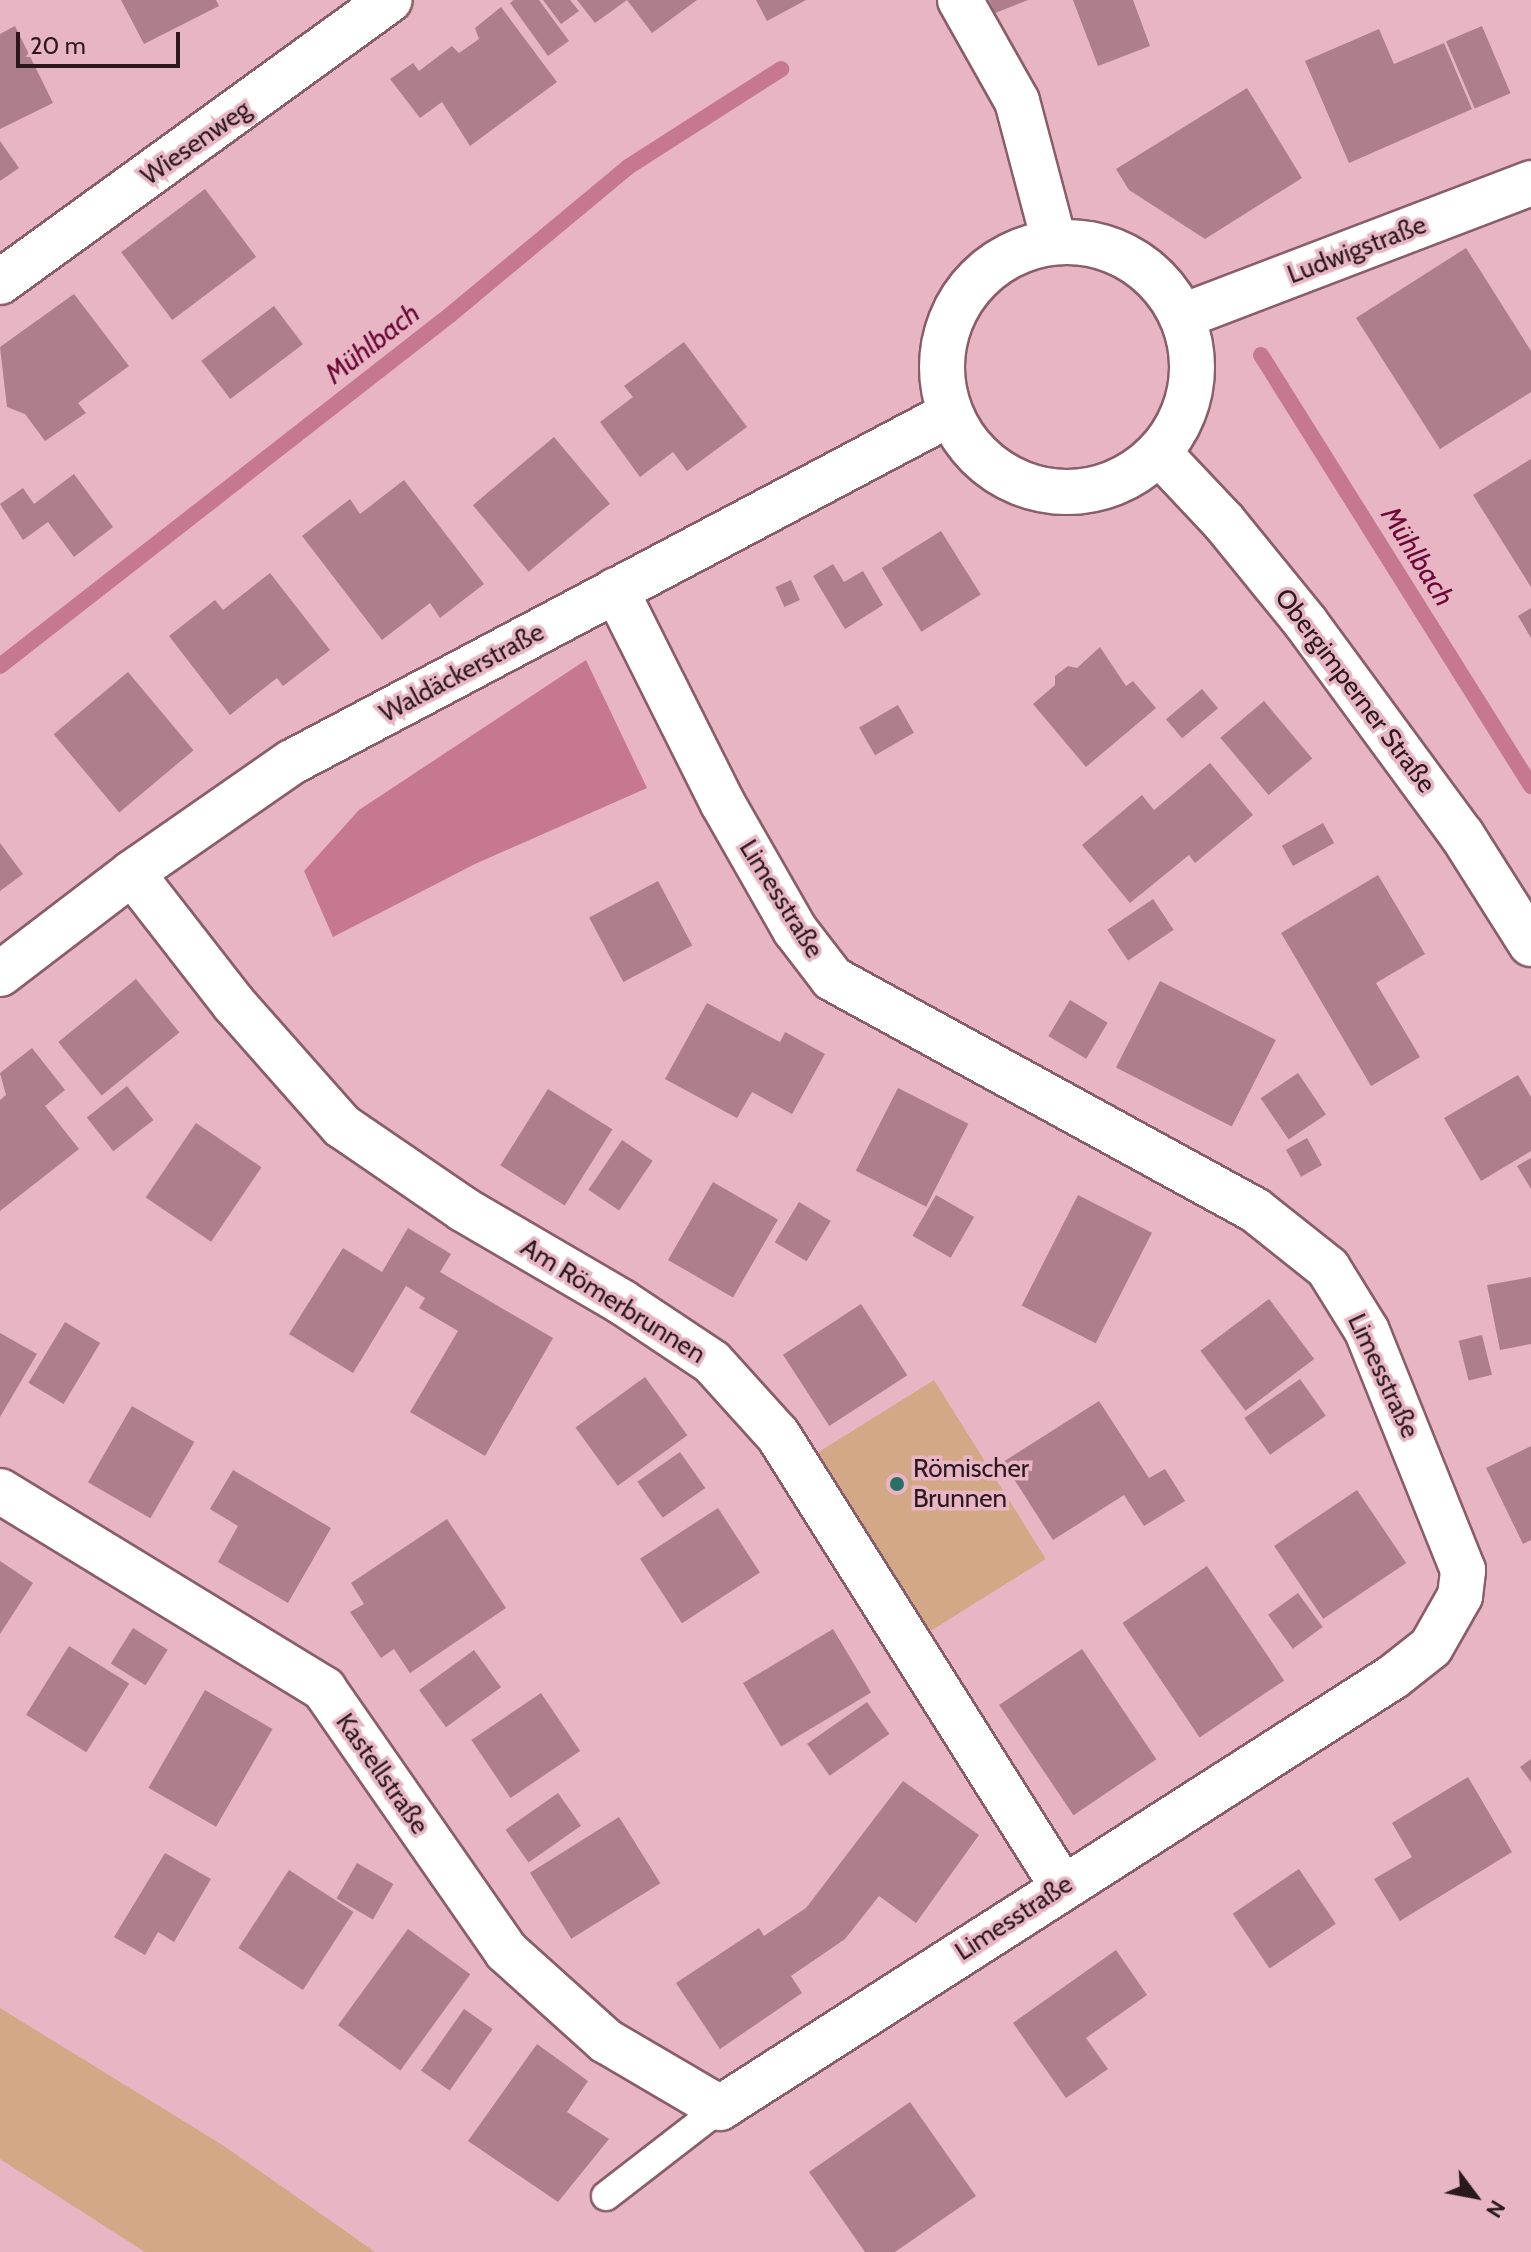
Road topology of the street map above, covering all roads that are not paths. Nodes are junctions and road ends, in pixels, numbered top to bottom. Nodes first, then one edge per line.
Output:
1 (390, 0) edge
2 (960, 0) edge
3 (1529, 189) edge
4 (1054, 241) junction
5 (3, 273) edge
6 (1183, 316) junction
7 (950, 414) junction
8 (1159, 453) junction
9 (616, 590) junction
10 (132, 873) junction
11 (1531, 944) edge
12 (0, 974) edge
13 (0, 1491) edge
14 (1062, 1886) junction
15 (720, 2108) junction
16 (606, 2196) dead end

1 - 5 street, Wiesenweg
2 - 4 street
3 - 6 street, Ludwigstraße
4 - 6 street
4 - 7 street
6 - 8 street
7 - 8 street
7 - 9 street, Waldäckerstraße
8 - 11 street, Obergimperner Straße
9 - 10 street, Waldäckerstraße
9 - 14 street, Limesstraße
10 - 12 street, Waldäckerstraße
10 - 14 street, Am Römerbrunnen
13 - 15 street, Kastellstraße
14 - 15 street, Limesstraße
15 - 16 lane

